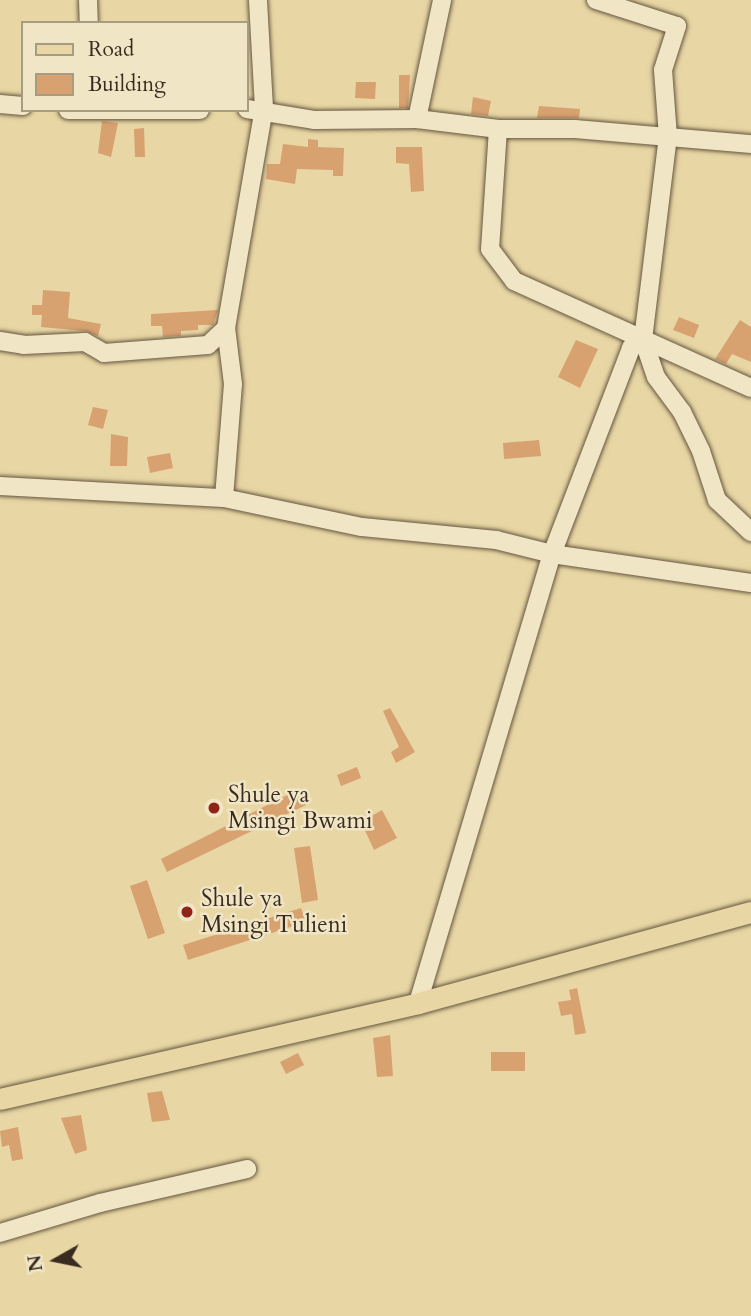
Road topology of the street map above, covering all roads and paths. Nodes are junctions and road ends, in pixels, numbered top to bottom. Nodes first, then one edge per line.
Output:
1 (88, 0) edge
2 (258, 0) edge
3 (442, 0) edge
4 (596, 0) edge
5 (89, 21) edge
6 (0, 104) edge
7 (21, 106) edge
8 (256, 109) edge
9 (417, 119) junction
10 (498, 129) junction
11 (668, 136) junction
12 (751, 144) edge
13 (226, 328) junction
14 (643, 339) junction
15 (0, 341) edge
16 (751, 388) edge
17 (0, 486) edge
18 (224, 498) junction
19 (751, 532) edge
20 (552, 554) junction
21 (751, 583) edge
22 (751, 912) edge
23 (418, 1003) junction
24 (0, 1099) edge
25 (247, 1169) dead end
26 (0, 1233) edge

1 - 5 street
2 - 8 street
3 - 9 street
4 - 11 street
6 - 7 street
8 - 9 street
8 - 13 street
9 - 10 street
10 - 11 street
10 - 14 street
11 - 12 street
11 - 14 street
13 - 15 street
13 - 18 street
14 - 16 street
14 - 19 street
14 - 20 street
17 - 18 street
18 - 20 street
20 - 21 street
20 - 23 street
22 - 23 main road
23 - 24 main road
25 - 26 street

